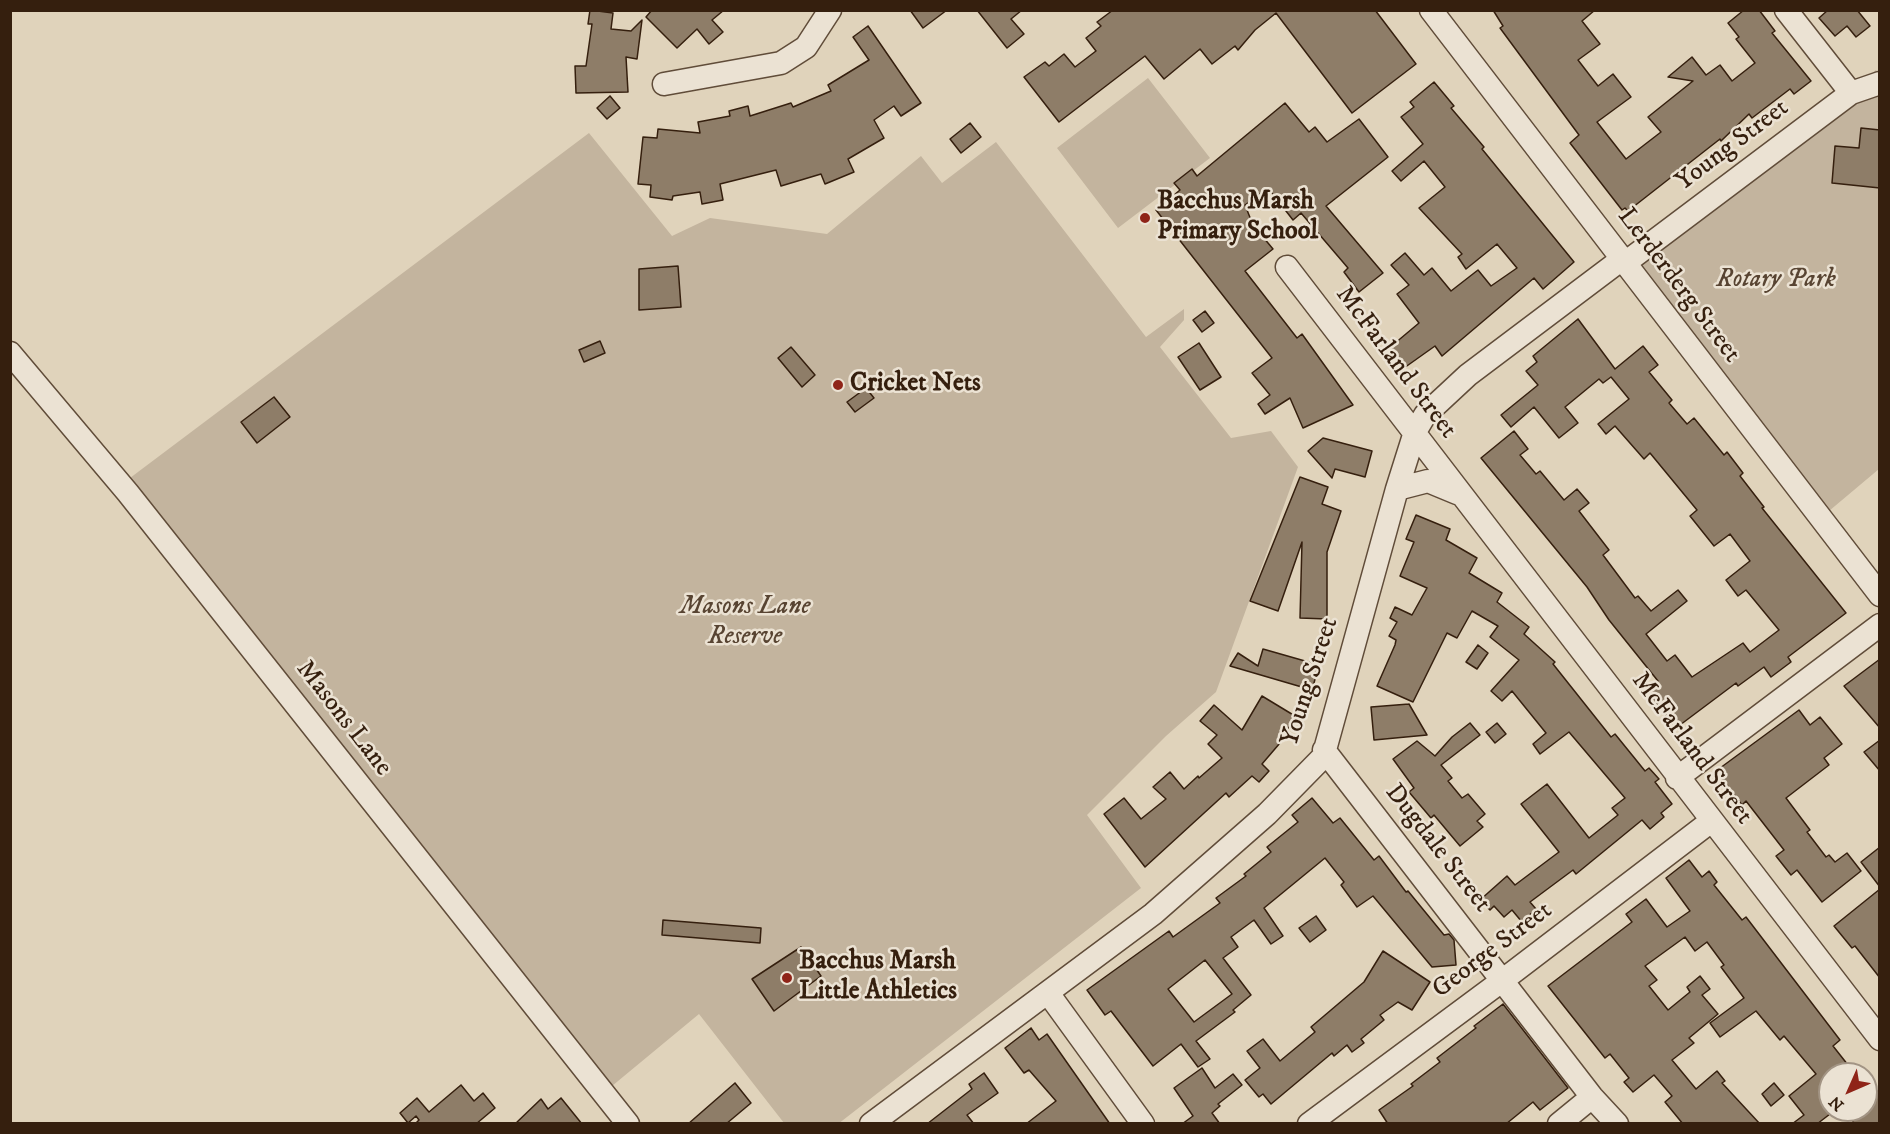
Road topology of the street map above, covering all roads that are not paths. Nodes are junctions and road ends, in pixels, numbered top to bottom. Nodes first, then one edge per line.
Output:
1 (830, 10) edge
2 (1431, 10) edge
3 (1786, 10) edge
4 (1880, 83) edge
5 (664, 84) dead end
6 (1851, 93) junction
7 (1624, 261) junction
8 (1287, 267) dead end
9 (10, 353) edge
10 (1415, 432) junction
11 (1397, 489) junction
12 (1458, 493) junction
13 (1880, 595) edge
14 (1880, 626) edge
15 (1324, 750) junction
16 (1677, 778) junction
17 (1710, 822) junction
18 (1503, 980) junction
19 (1047, 993) junction
20 (1880, 1039) edge
21 (1592, 1097) junction
22 (628, 1124) edge
23 (871, 1124) edge
24 (1143, 1124) edge
25 (1308, 1124) edge
26 (1559, 1124) edge
27 (1617, 1124) edge

1 - 5 street
2 - 7 street, Lerderderg Street
3 - 6 street
4 - 6 street, Young Street
6 - 7 street, Young Street
7 - 10 street, Young Street
7 - 13 street, Lerderderg Street
8 - 10 street, McFarland Street
9 - 22 street, Masons Lane
10 - 11 street, Young Street
10 - 12 street, McFarland Street
11 - 12 street, McFarland Street
11 - 15 street, Young Street
12 - 16 street, McFarland Street
14 - 16 street
15 - 18 street, Dugdale Street
15 - 19 street, Young Street
16 - 17 street, McFarland Street
17 - 18 street, George Street
17 - 20 street, McFarland Street
18 - 21 street, Dugdale Street
18 - 25 street, George Street
19 - 23 street, Young Street
19 - 24 street
21 - 26 street
21 - 27 street, Dugdale Street

